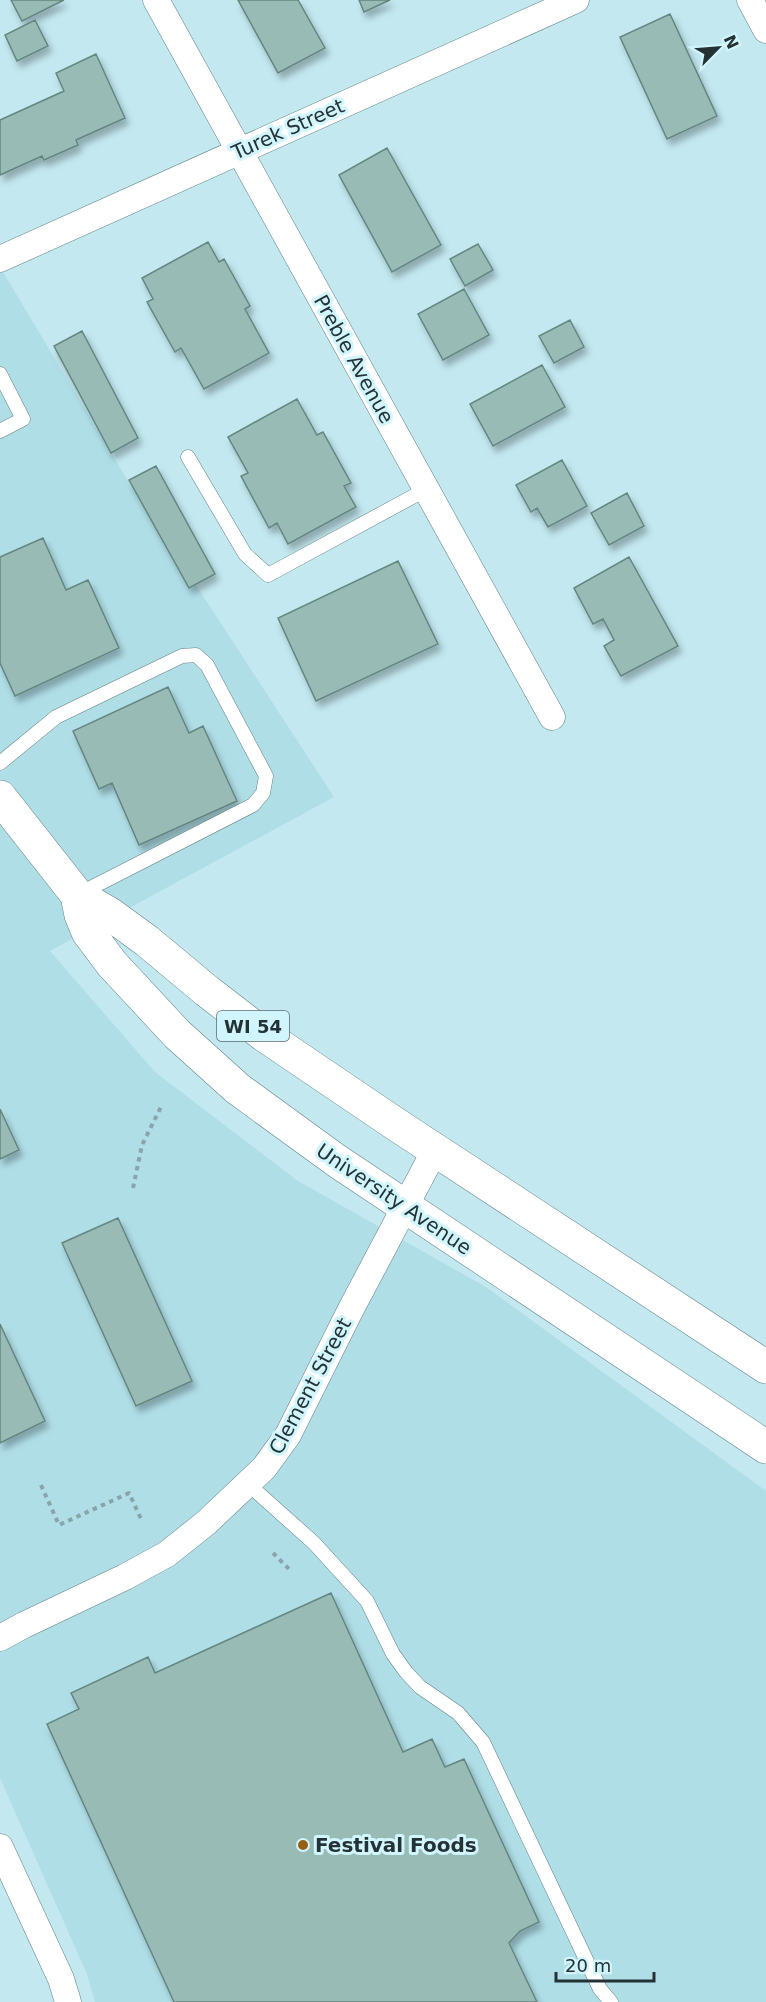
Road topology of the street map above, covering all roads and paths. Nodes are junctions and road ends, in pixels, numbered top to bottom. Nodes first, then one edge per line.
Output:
1 (156, 0) edge
2 (576, 0) edge
3 (750, 0) edge
4 (766, 30) edge
5 (239, 150) junction
6 (0, 259) edge
7 (0, 374) edge
8 (0, 431) edge
9 (188, 457) dead end
10 (427, 489) junction
11 (552, 717) dead end
12 (0, 763) edge
13 (0, 797) edge
14 (77, 895) junction
15 (162, 1107) dead end
16 (435, 1150) junction
17 (133, 1188) dead end
18 (405, 1206) junction
19 (766, 1367) edge
20 (766, 1447) edge
21 (248, 1484) junction
22 (40, 1485) dead end
23 (142, 1521) dead end
24 (273, 1553) dead end
25 (289, 1569) dead end
26 (0, 1638) edge
27 (0, 1847) edge
28 (68, 2002) edge
29 (611, 2002) edge

1 - 5 street, Preble Avenue
2 - 5 street, Turek Street
3 - 4 street
5 - 6 street, Turek Street
5 - 10 street, Preble Avenue
7 - 8 lane
9 - 10 lane
10 - 11 street, Preble Avenue
12 - 14 lane
13 - 14 main road, University Avenue / WI 54
14 - 16 main road, University Avenue / WI 54
14 - 18 main road, University Avenue / WI 54
15 - 17 path
16 - 18 street, Clement Street
16 - 19 main road, University Avenue / WI 54
18 - 20 main road, University Avenue / WI 54
18 - 21 street, Clement Street
21 - 26 street, Clement Street
21 - 29 lane
22 - 23 path
24 - 25 path
27 - 28 street

